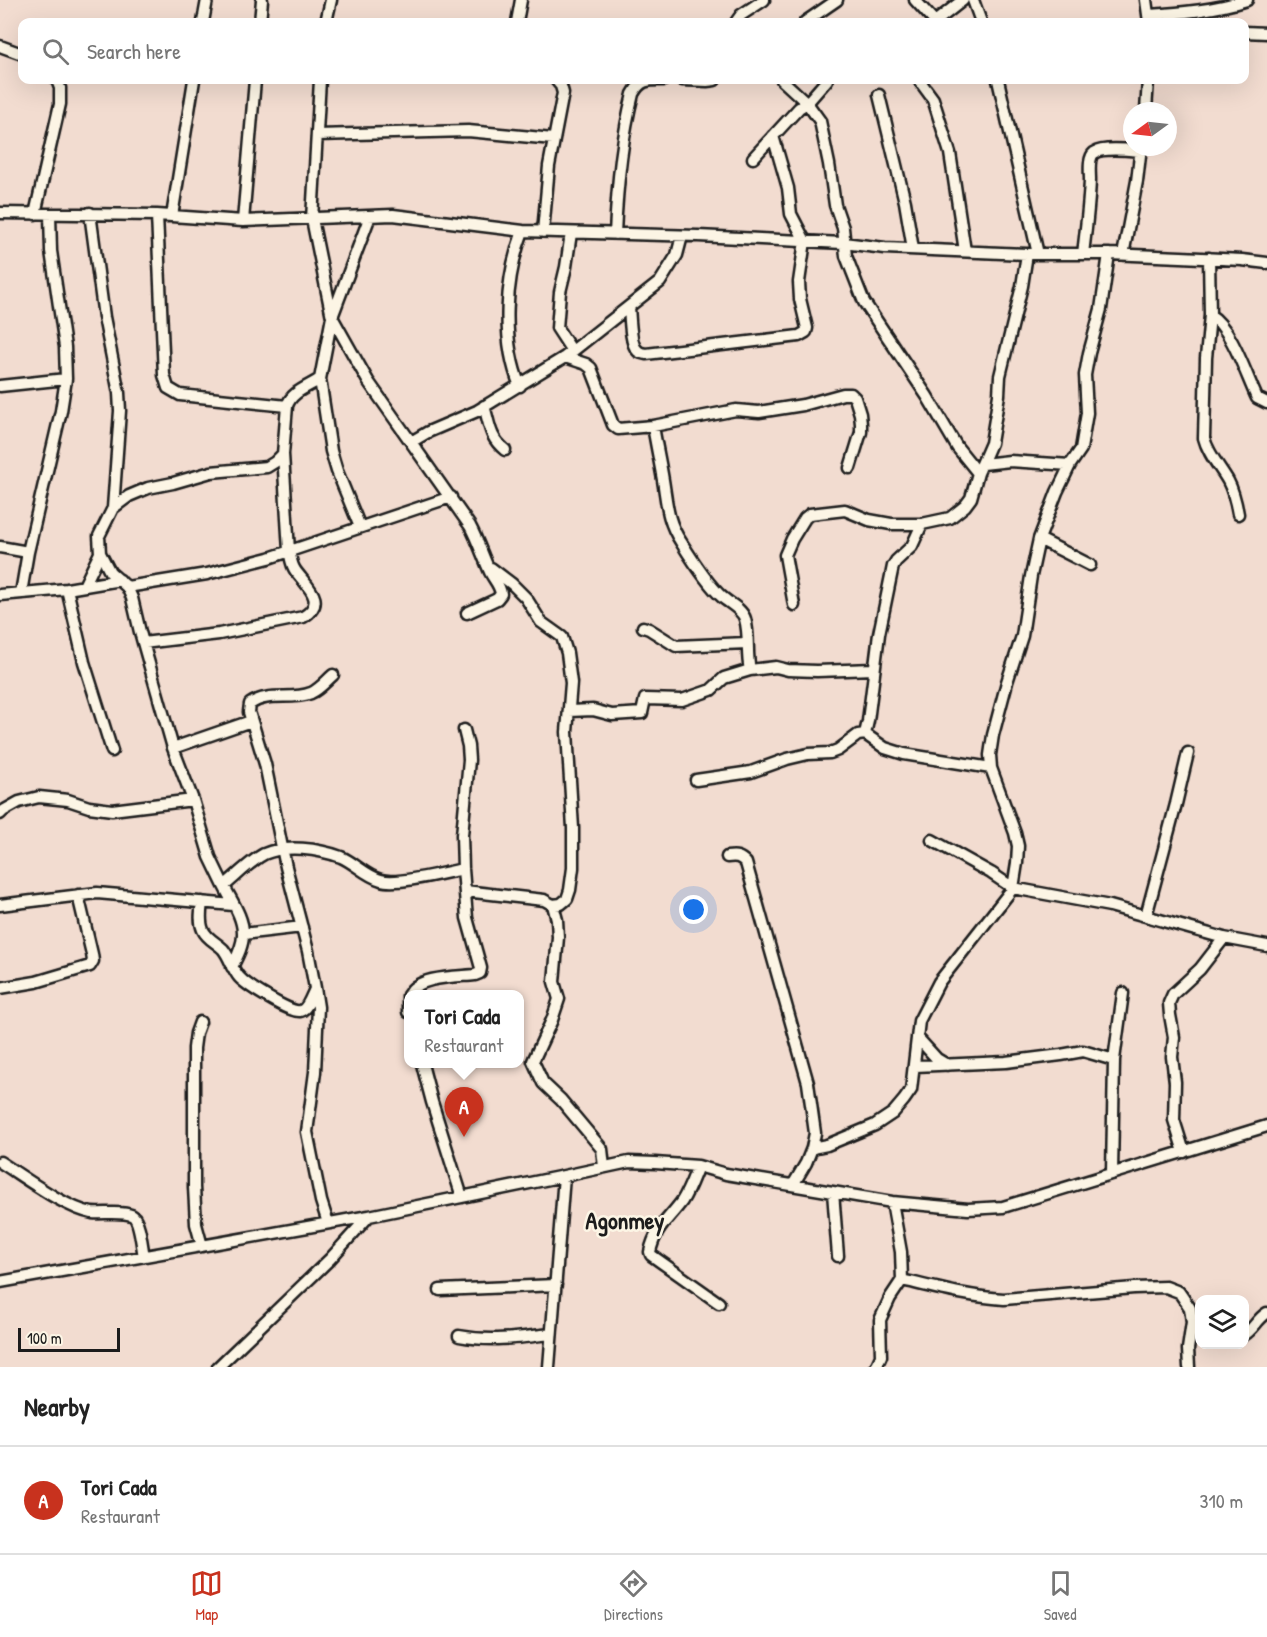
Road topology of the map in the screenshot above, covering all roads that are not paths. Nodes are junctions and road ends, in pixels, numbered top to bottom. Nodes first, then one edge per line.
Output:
1 (207, 0) edge
2 (262, 0) edge
3 (331, 0) edge
4 (521, 0) edge
5 (764, 0) edge
6 (837, 0) edge
7 (915, 0) edge
8 (963, 0) edge
9 (972, 0) edge
10 (1146, 0) edge
11 (1247, 0) edge
12 (204, 18) edge
13 (260, 18) edge
14 (327, 18) edge
15 (518, 18) edge
16 (739, 18) edge
17 (811, 18) edge
18 (931, 18) edge
19 (940, 18) edge
20 (979, 18) edge
21 (1149, 18) edge
22 (1155, 18) edge
23 (1249, 32) edge
24 (1267, 33) edge
25 (0, 46) edge
26 (18, 53) edge
27 (58, 84) edge
28 (193, 84) edge
29 (255, 84) edge
30 (320, 84) edge
31 (559, 84) edge
32 (641, 84) edge
33 (786, 84) edge
34 (824, 84) edge
35 (922, 84) edge
36 (999, 84) edge
37 (1148, 84) edge
38 (879, 95) dead end
39 (1147, 102) edge
40 (807, 103) junction
41 (317, 135) junction
42 (773, 136) junction
43 (554, 139) junction
44 (1123, 150) edge
45 (1140, 156) edge
46 (753, 158) dead end
47 (0, 213) edge
48 (90, 213) junction
49 (35, 214) junction
50 (50, 214) junction
51 (157, 215) junction
52 (172, 216) junction
53 (370, 216) junction
54 (312, 219) junction
55 (243, 220) junction
56 (523, 231) junction
57 (543, 232) junction
58 (571, 233) junction
59 (615, 234) junction
60 (681, 236) junction
61 (805, 241) junction
62 (843, 243) junction
63 (914, 249) junction
64 (964, 251) junction
65 (1033, 254) junction
66 (1083, 254) junction
67 (1109, 254) junction
68 (1123, 255) junction
69 (1209, 258) junction
70 (1267, 263) edge
71 (629, 307) junction
72 (1210, 315) junction
73 (332, 317) junction
74 (568, 354) junction
75 (66, 379) junction
76 (320, 380) junction
77 (0, 386) edge
78 (520, 386) junction
79 (1267, 402) edge
80 (286, 406) junction
81 (484, 406) junction
82 (653, 426) junction
83 (411, 442) junction
84 (505, 450) dead end
85 (283, 454) junction
86 (1070, 465) junction
87 (850, 468) dead end
88 (980, 468) junction
89 (451, 497) junction
90 (113, 508) junction
91 (1238, 514) dead end
92 (922, 524) junction
93 (360, 527) junction
94 (1039, 539) junction
95 (0, 547) edge
96 (290, 551) junction
97 (28, 552) junction
98 (100, 553) junction
99 (1090, 566) dead end
100 (488, 567) junction
101 (123, 584) junction
102 (84, 586) junction
103 (66, 589) junction
104 (21, 593) junction
105 (0, 594) edge
106 (795, 605) dead end
107 (467, 614) dead end
108 (643, 627) dead end
109 (747, 642) junction
110 (143, 643) junction
111 (874, 669) junction
112 (750, 670) junction
113 (333, 675) dead end
114 (569, 711) junction
115 (251, 722) junction
116 (464, 730) dead end
117 (865, 734) junction
118 (173, 748) junction
119 (112, 751) dead end
120 (1188, 753) dead end
121 (991, 768) junction
122 (696, 780) dead end
123 (193, 801) junction
124 (0, 814) edge
125 (932, 840) dead end
126 (283, 848) junction
127 (727, 857) dead end
128 (463, 869) junction
129 (224, 886) junction
130 (1013, 888) junction
131 (465, 891) junction
132 (78, 895) junction
133 (202, 902) junction
134 (0, 905) edge
135 (233, 905) junction
136 (553, 905) junction
137 (1146, 916) junction
138 (302, 927) junction
139 (243, 934) junction
140 (1224, 938) junction
141 (1267, 946) edge
142 (232, 967) junction
143 (0, 988) edge
144 (315, 988) junction
145 (411, 990) edge
146 (1123, 993) dead end
147 (200, 1022) dead end
148 (917, 1037) junction
149 (1114, 1060) junction
150 (947, 1065) junction
151 (915, 1066) junction
152 (423, 1068) edge
153 (1267, 1126) edge
154 (812, 1148) junction
155 (1184, 1152) junction
156 (0, 1162) edge
157 (604, 1167) junction
158 (698, 1167) junction
159 (1112, 1173) junction
160 (564, 1176) junction
161 (793, 1185) junction
162 (832, 1191) junction
163 (462, 1197) junction
164 (892, 1203) junction
165 (369, 1216) junction
166 (328, 1223) junction
167 (202, 1246) junction
168 (144, 1256) junction
169 (838, 1256) dead end
170 (902, 1280) junction
171 (0, 1282) edge
172 (556, 1286) junction
173 (440, 1290) dead end
174 (719, 1303) dead end
175 (1267, 1313) edge
176 (1249, 1332) edge
177 (550, 1334) junction
178 (459, 1336) dead end
179 (1195, 1336) edge
180 (218, 1367) edge
181 (549, 1367) edge
182 (876, 1367) edge
183 (1189, 1367) edge

1 - 12 street
2 - 13 street
3 - 14 street
4 - 15 street
5 - 16 street
6 - 17 street
7 - 18 street
8 - 19 street
9 - 20 street
10 - 21 street
11 - 22 street
23 - 24 street
25 - 26 street
27 - 49 street
28 - 52 street
29 - 55 street
30 - 41 street
31 - 43 street
32 - 59 street
33 - 40 street
34 - 40 street
35 - 64 street
36 - 65 street
37 - 39 street
38 - 63 street
40 - 42 street
40 - 62 street
41 - 43 street
41 - 54 street
42 - 46 street
42 - 61 street
43 - 57 street
44 - 66 street
45 - 68 street
47 - 49 street
48 - 50 street
48 - 51 street
48 - 90 street
49 - 50 street
50 - 75 street
51 - 52 street
51 - 80 street
52 - 55 street
53 - 54 street
53 - 56 street
53 - 73 street
54 - 55 street
54 - 73 street
56 - 57 street
56 - 78 street
57 - 58 street
58 - 59 street
58 - 74 street
59 - 60 street
60 - 61 street
60 - 71 street
61 - 62 street
61 - 71 street
62 - 63 street
62 - 88 street
63 - 64 street
64 - 65 street
65 - 66 street
65 - 88 street
66 - 67 street
67 - 68 street
67 - 86 street
68 - 69 street
69 - 70 street
69 - 72 street
71 - 74 street
72 - 79 street
72 - 91 street
73 - 76 street
73 - 83 street
74 - 78 street
74 - 82 street
75 - 77 street
75 - 97 street
76 - 80 street
76 - 93 street
78 - 81 street
80 - 85 street
81 - 83 street
81 - 84 street
82 - 87 street
82 - 109 street
83 - 89 street
85 - 90 street
85 - 96 street
86 - 88 street
86 - 94 street
88 - 92 street
89 - 93 street
89 - 100 street
90 - 98 street
92 - 106 street
92 - 111 street
93 - 96 street
94 - 99 street
94 - 121 street
95 - 97 street
96 - 101 street
96 - 110 street
97 - 104 street
98 - 101 street
98 - 102 street
100 - 107 street
100 - 114 street
101 - 102 street
101 - 110 street
102 - 103 street
103 - 104 street
103 - 119 street
104 - 105 street
108 - 109 street
109 - 112 street
110 - 118 street
111 - 112 street
111 - 117 street
112 - 114 street
113 - 115 street
114 - 136 street
115 - 118 street
115 - 126 street
116 - 128 street
117 - 121 street
117 - 122 street
118 - 123 street
120 - 137 street
121 - 130 street
123 - 124 street
123 - 129 street
125 - 130 street
126 - 128 street
126 - 129 street
126 - 138 street
127 - 154 street
128 - 131 street
129 - 135 street
130 - 137 street
130 - 148 street
131 - 136 street
131 - 145 street
132 - 133 street
132 - 134 street
132 - 143 street
133 - 135 street
133 - 142 street
135 - 139 street
136 - 157 street
137 - 140 street
138 - 139 street
138 - 144 street
139 - 142 street
140 - 141 street
140 - 155 street
142 - 144 street
144 - 166 street
146 - 149 street
147 - 167 street
148 - 150 street
148 - 151 street
149 - 150 street
149 - 159 street
150 - 151 street
151 - 154 street
152 - 163 street
153 - 155 street
154 - 161 street
155 - 159 street
156 - 168 street
157 - 158 street
157 - 160 street
158 - 161 street
158 - 174 street
159 - 164 street
160 - 163 street
160 - 172 street
161 - 162 street
162 - 164 street
162 - 169 street
163 - 165 street
164 - 170 street
165 - 166 street
165 - 180 street
166 - 167 street
167 - 168 street
168 - 171 street
170 - 179 street
170 - 182 street
172 - 173 street
172 - 177 street
175 - 176 street
177 - 178 street
177 - 181 street
179 - 183 street

